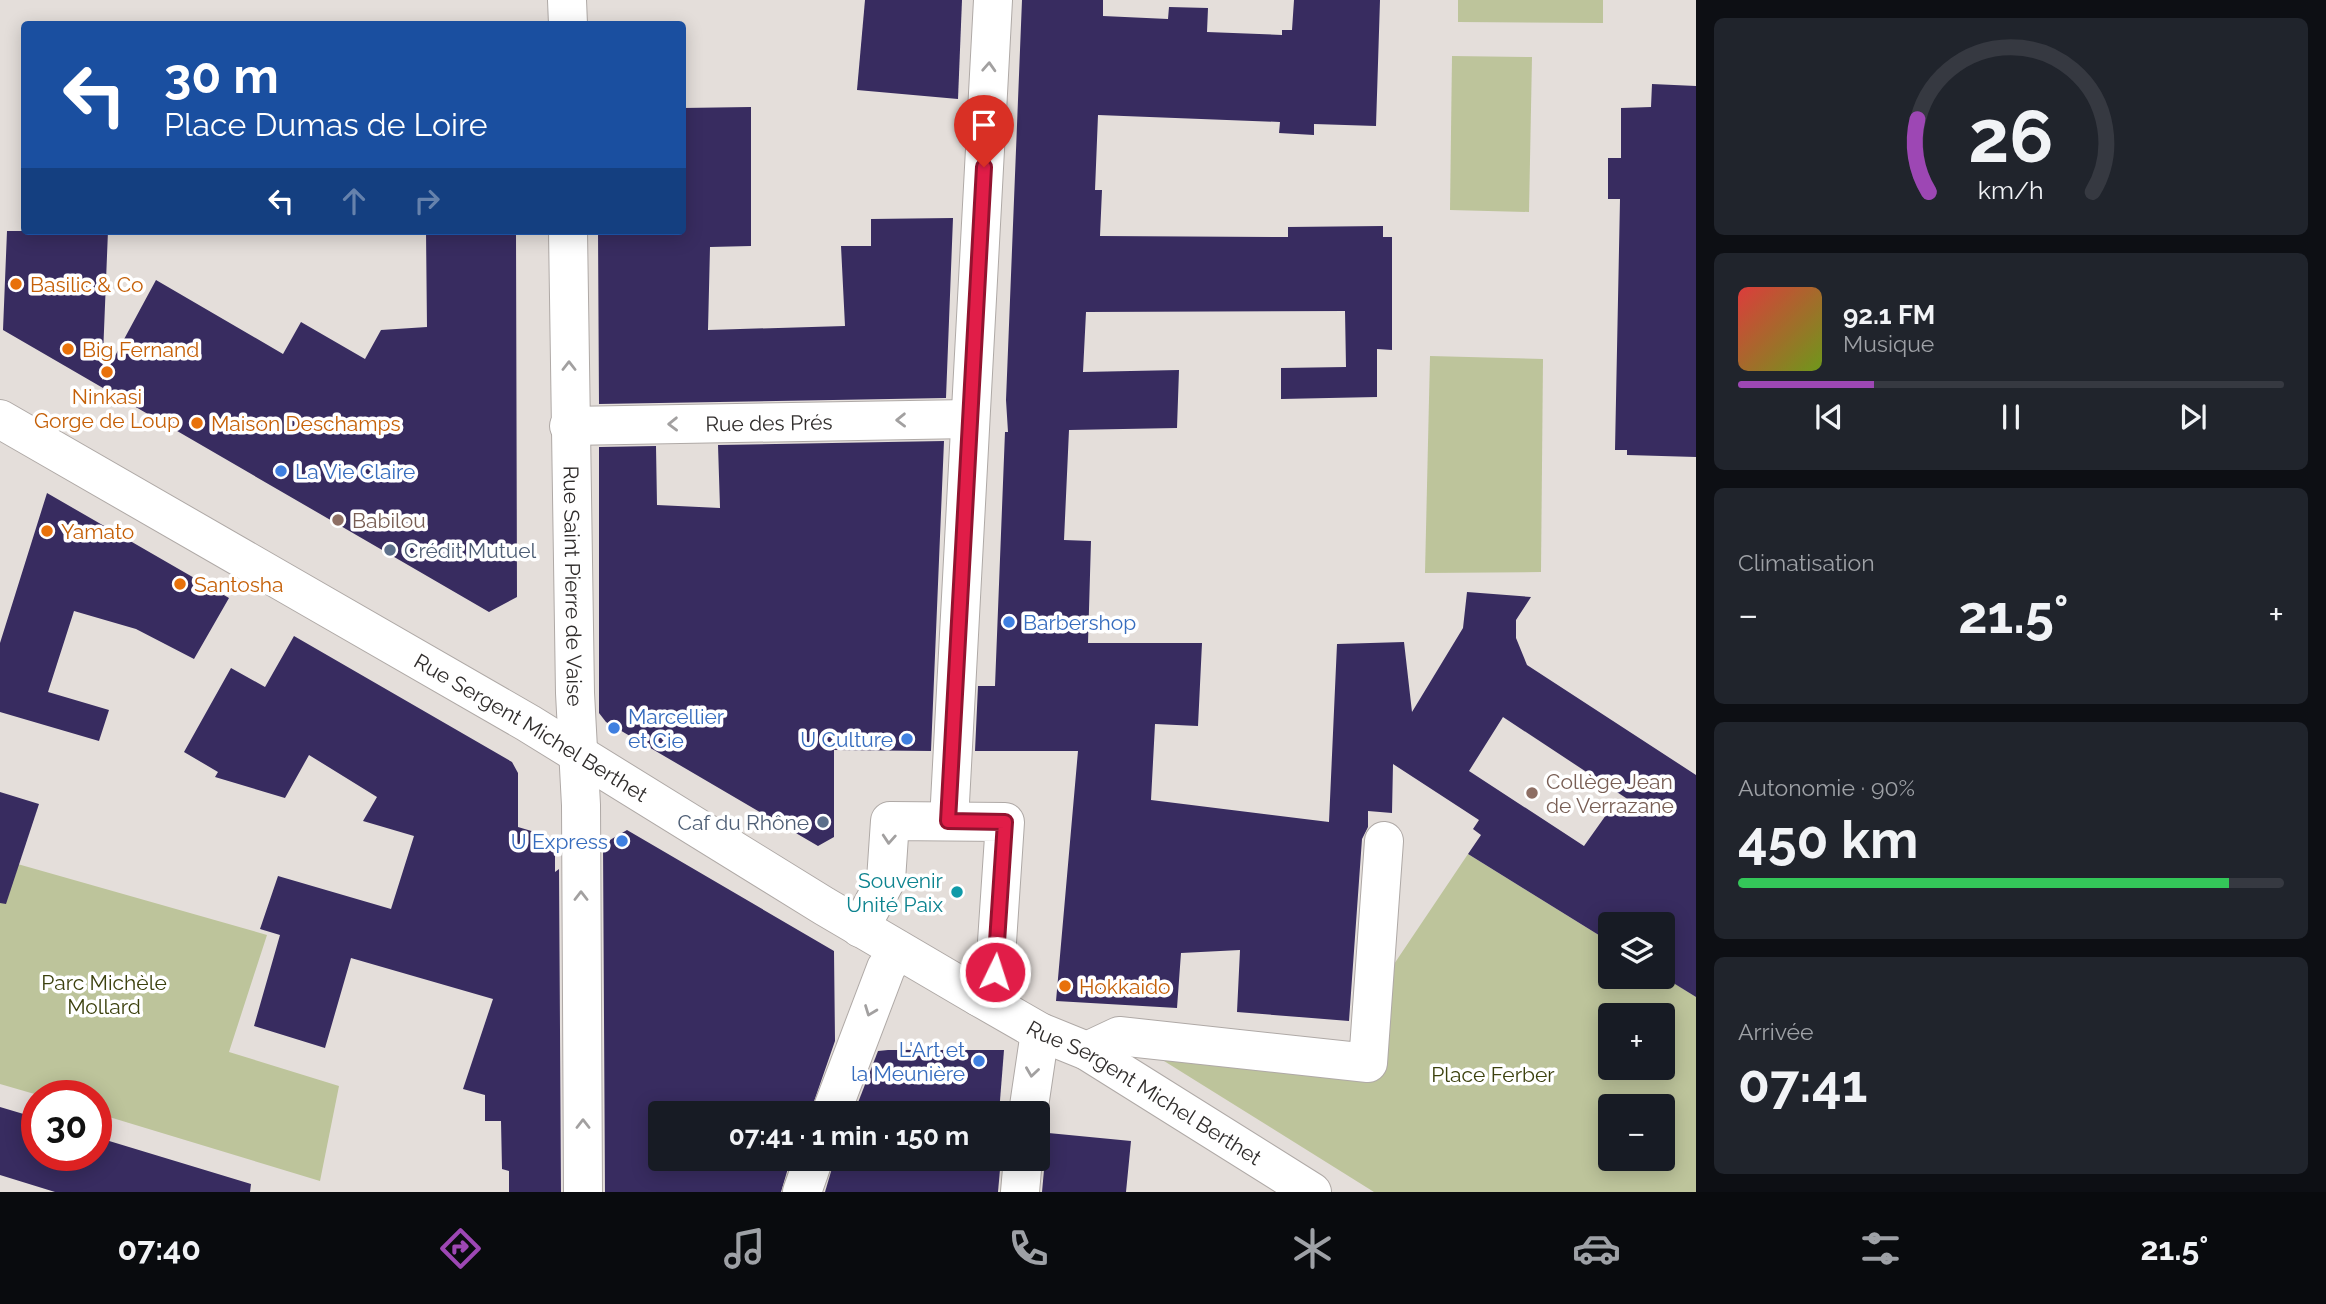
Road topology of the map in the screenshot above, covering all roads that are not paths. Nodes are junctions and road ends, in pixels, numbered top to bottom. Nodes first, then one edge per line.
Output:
1 (568, 0) edge
2 (993, 0) edge
3 (568, 21) edge
4 (568, 235) edge
5 (0, 419) edge
6 (969, 419) junction
7 (569, 426) junction
8 (577, 753) junction
9 (948, 821) junction
10 (1384, 841) dead end
11 (860, 928) junction
12 (898, 950) junction
13 (979, 997) junction
14 (1040, 1032) junction
15 (1087, 1051) junction
16 (836, 1101) edge
17 (1030, 1101) edge
18 (809, 1171) edge
19 (1022, 1171) edge
20 (583, 1192) edge
21 (802, 1192) edge
22 (1020, 1192) edge
23 (1312, 1192) edge

1 - 3 street
6 -> 2 street
7 -> 4 street, Rue Saint Pierre de Vaise
5 - 8 street, Rue Sergent Michel Berthet
6 -> 7 street, Rue des Prés
6 - 9 street
7 - 8 street, Rue Saint Pierre de Vaise
8 - 11 street, Rue Sergent Michel Berthet
20 -> 8 street, Rue Saint Pierre de Vaise
9 -> 11 street
9 - 13 street
10 - 15 street
11 - 12 street, Rue Sergent Michel Berthet
12 - 13 street, Rue Sergent Michel Berthet
12 -> 16 street
13 - 14 street, Rue Sergent Michel Berthet
14 - 15 street, Rue Sergent Michel Berthet
14 -> 17 street
15 - 23 street, Rue Sergent Michel Berthet
18 - 21 street
19 - 22 street

